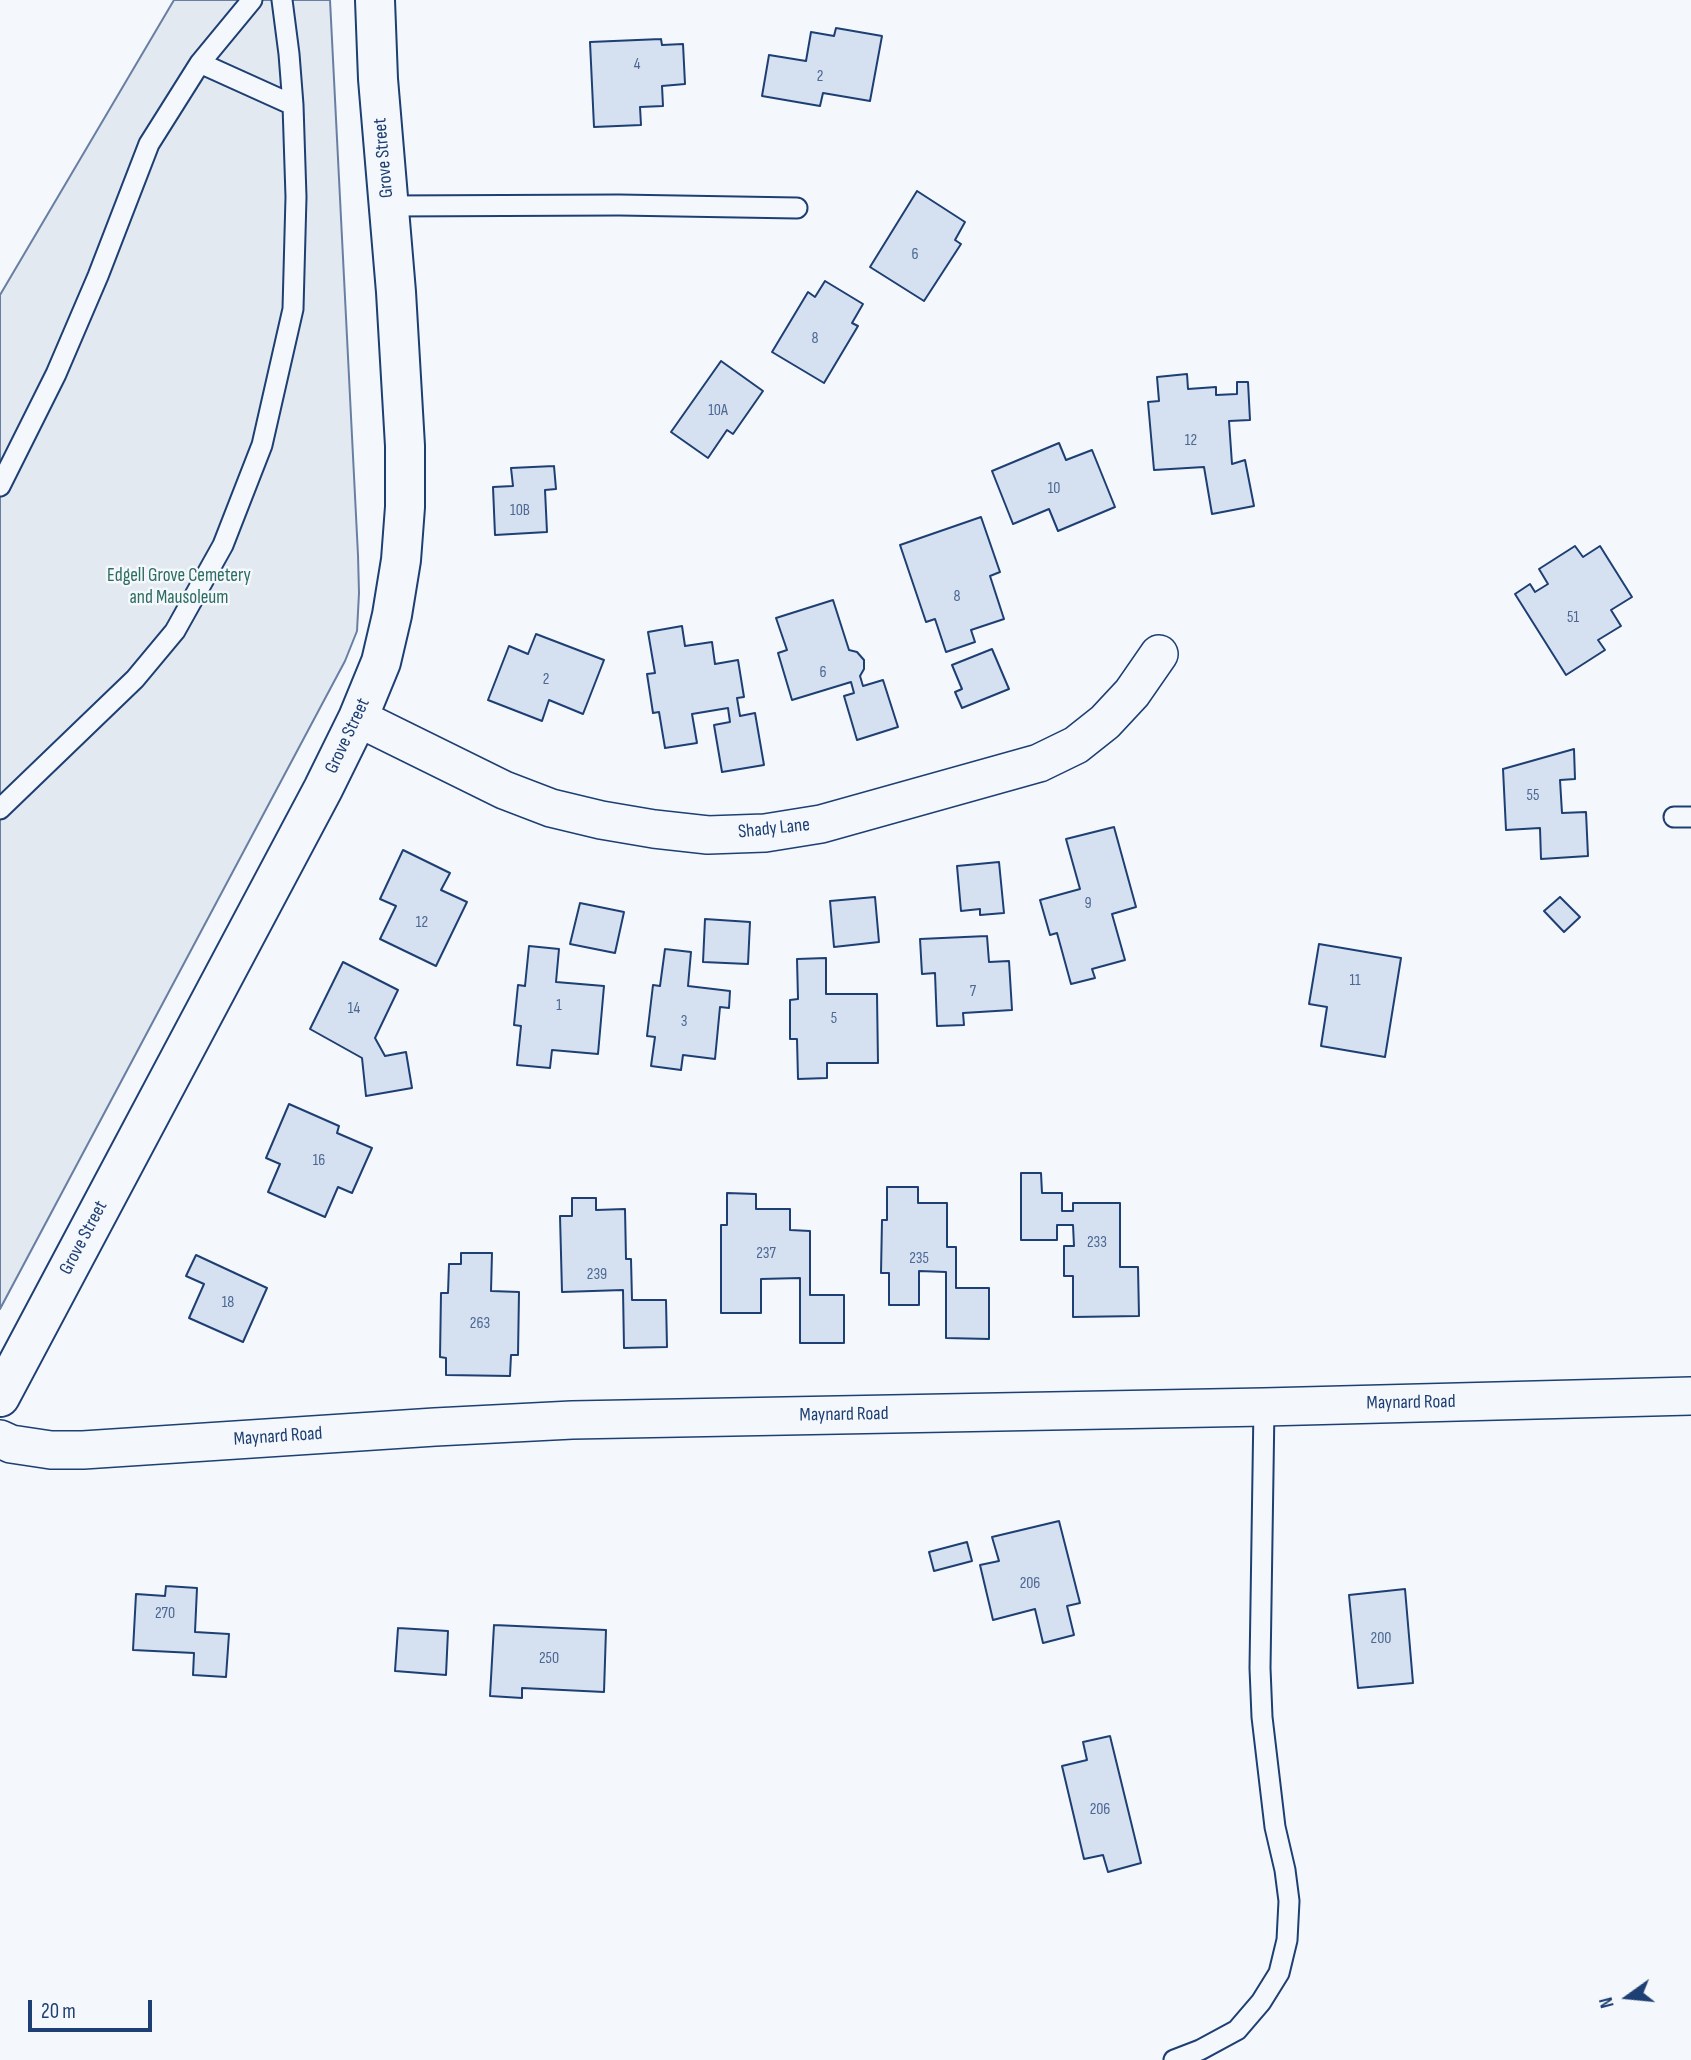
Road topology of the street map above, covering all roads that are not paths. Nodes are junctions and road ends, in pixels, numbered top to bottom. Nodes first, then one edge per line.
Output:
1 (252, 0) edge
2 (282, 0) edge
3 (374, 0) edge
4 (200, 62) junction
5 (293, 106) junction
6 (389, 206) junction
7 (797, 208) dead end
8 (0, 486) edge
9 (1159, 654) dead end
10 (358, 718) junction
11 (0, 809) edge
12 (1691, 1396) edge
13 (0, 1397) edge
14 (1264, 1407) junction
15 (0, 1439) edge
16 (1174, 2060) edge

1 - 4 lane
2 - 5 lane
3 - 6 street, Grove Street
4 - 5 lane
4 - 8 lane
5 - 11 lane
6 - 7 lane
6 - 10 street, Grove Street
9 - 10 street, Shady Lane
10 - 13 street, Grove Street
12 - 14 street, Maynard Road
14 - 15 street, Maynard Road
14 - 16 lane

